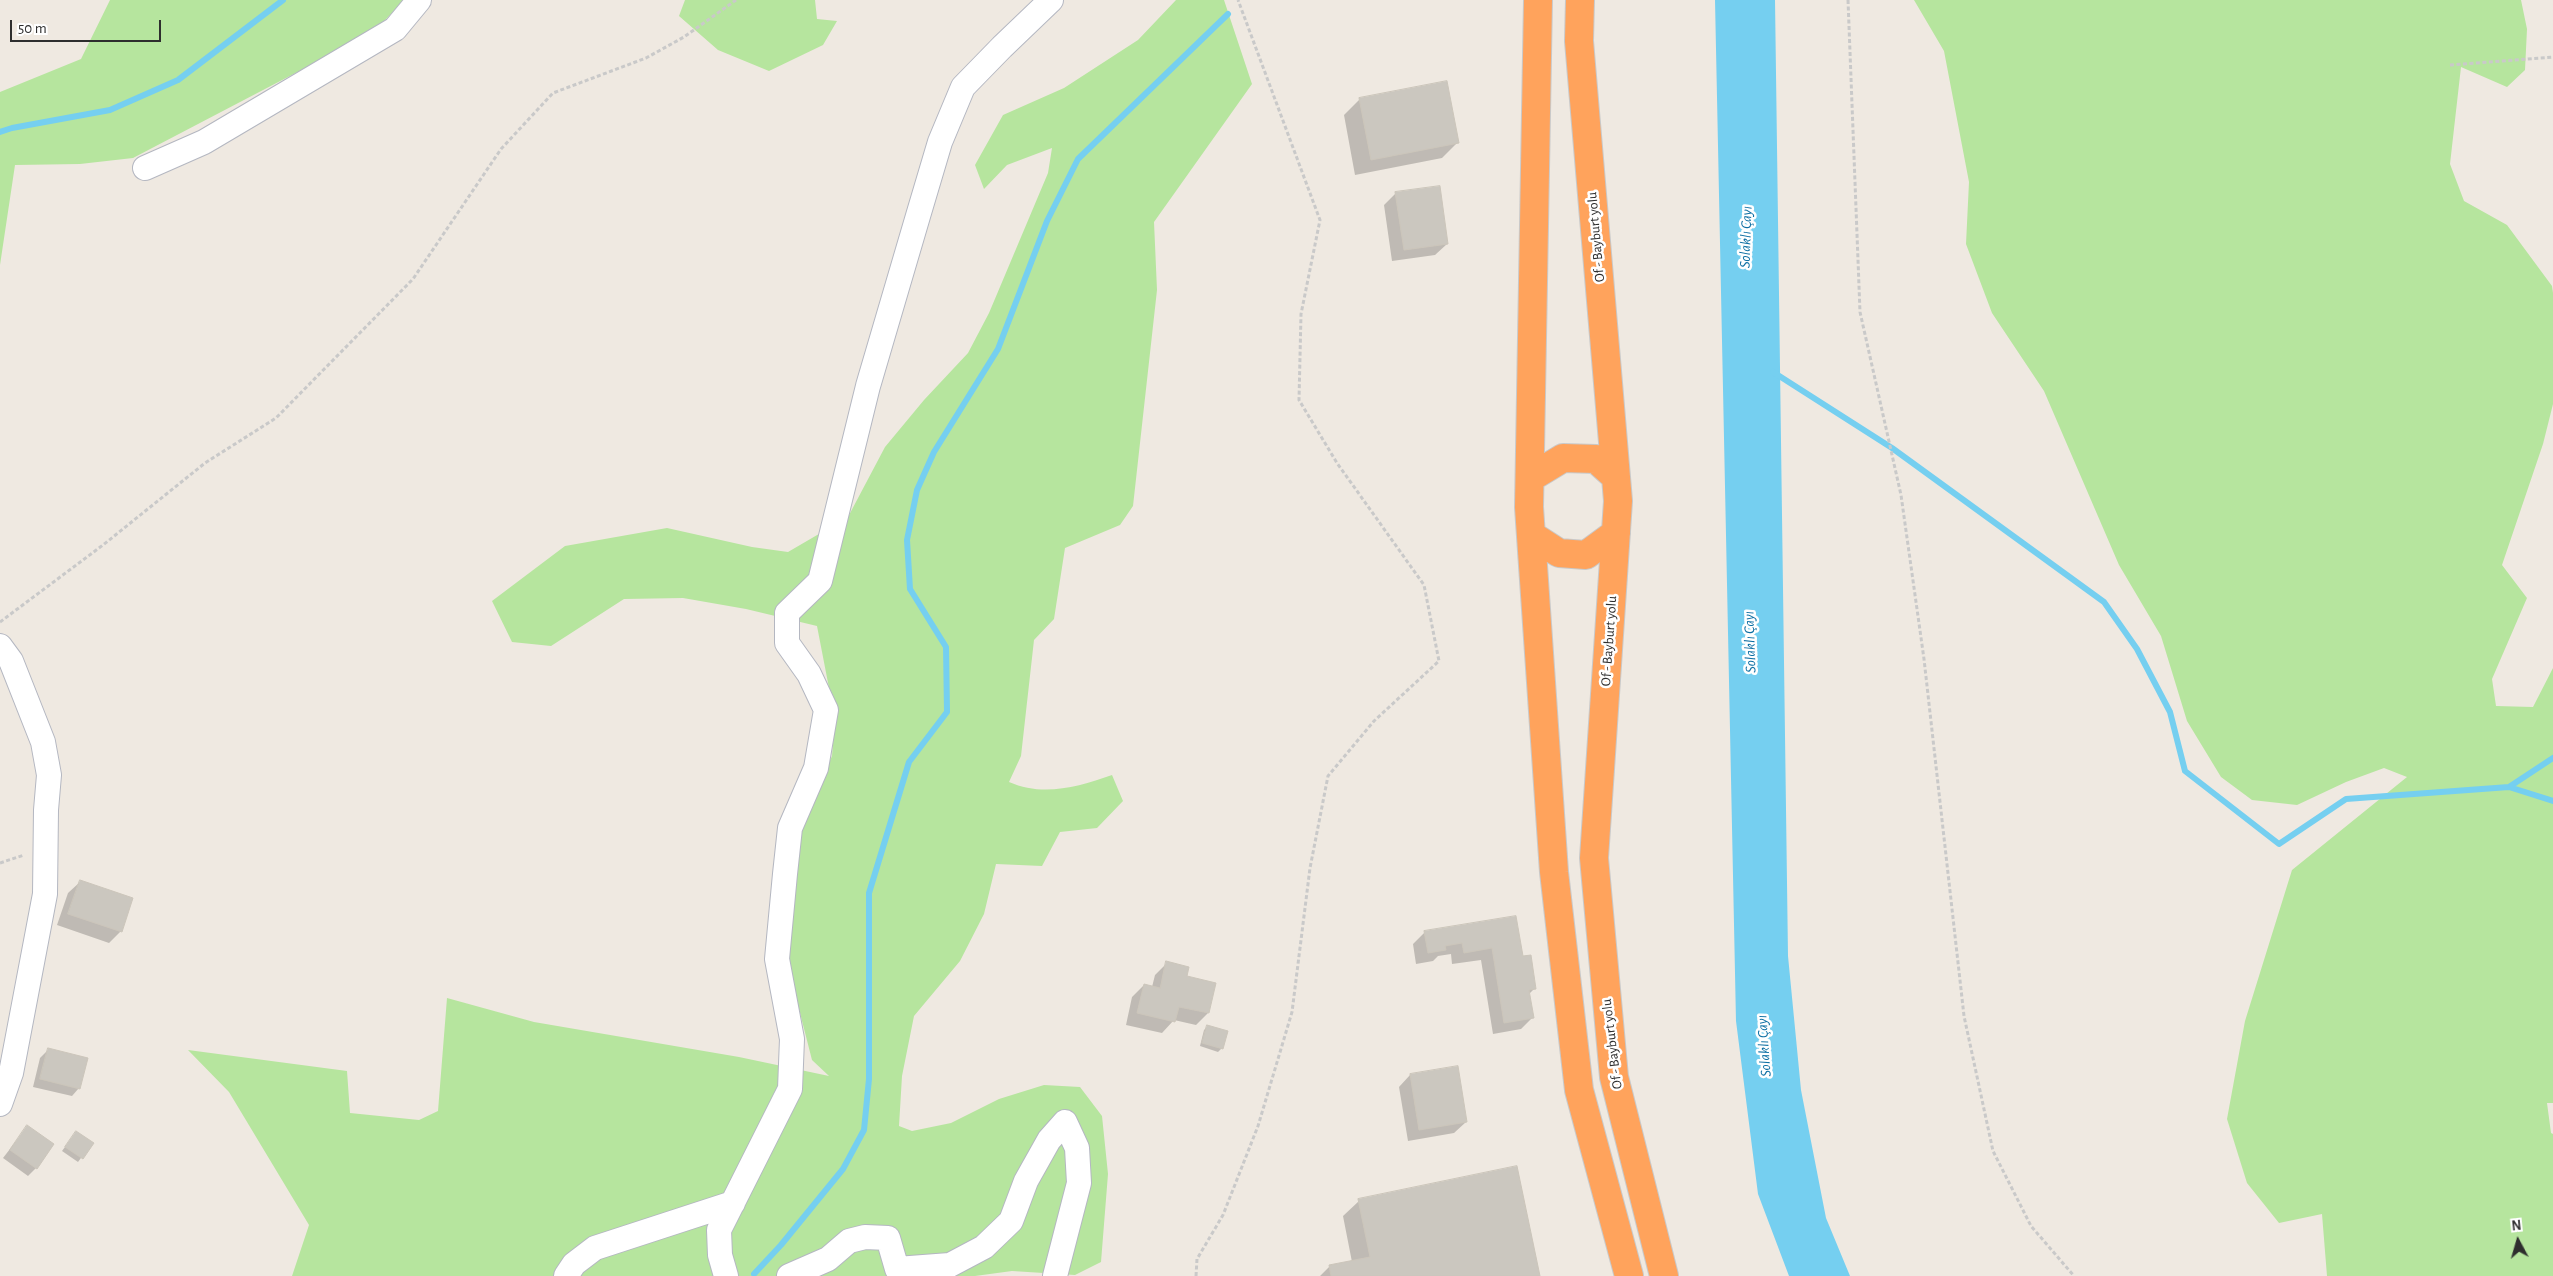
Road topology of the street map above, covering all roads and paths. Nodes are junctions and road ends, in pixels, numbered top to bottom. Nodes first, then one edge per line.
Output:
1 (419, 0) edge
2 (736, 0) edge
3 (1051, 0) edge
4 (1238, 0) edge
5 (1538, 0) edge
6 (1580, 0) edge
7 (1848, 0) edge
8 (2553, 57) edge
9 (2450, 65) dead end
10 (145, 168) dead end
11 (1616, 477) junction
12 (1530, 478) junction
13 (1616, 533) junction
14 (1531, 535) junction
15 (0, 622) edge
16 (0, 646) edge
17 (0, 1104) edge
18 (732, 1202) junction
19 (566, 1276) edge
20 (726, 1276) edge
21 (789, 1276) edge
22 (1055, 1276) edge
23 (1196, 1276) edge
24 (1629, 1276) edge
25 (1664, 1276) edge
26 (2074, 1276) edge

1 - 10 street
2 - 15 path
3 - 18 street
4 - 23 path
5 - 12 highway
6 - 11 highway, Of - Bayburt yolu
7 - 26 path
8 - 9 path
11 - 12 highway
11 - 13 highway, Of - Bayburt yolu
12 - 14 highway
13 - 14 highway
13 - 25 highway, Of - Bayburt yolu
14 - 24 highway
16 - 17 street
18 - 19 street
18 - 20 street
21 - 22 street

